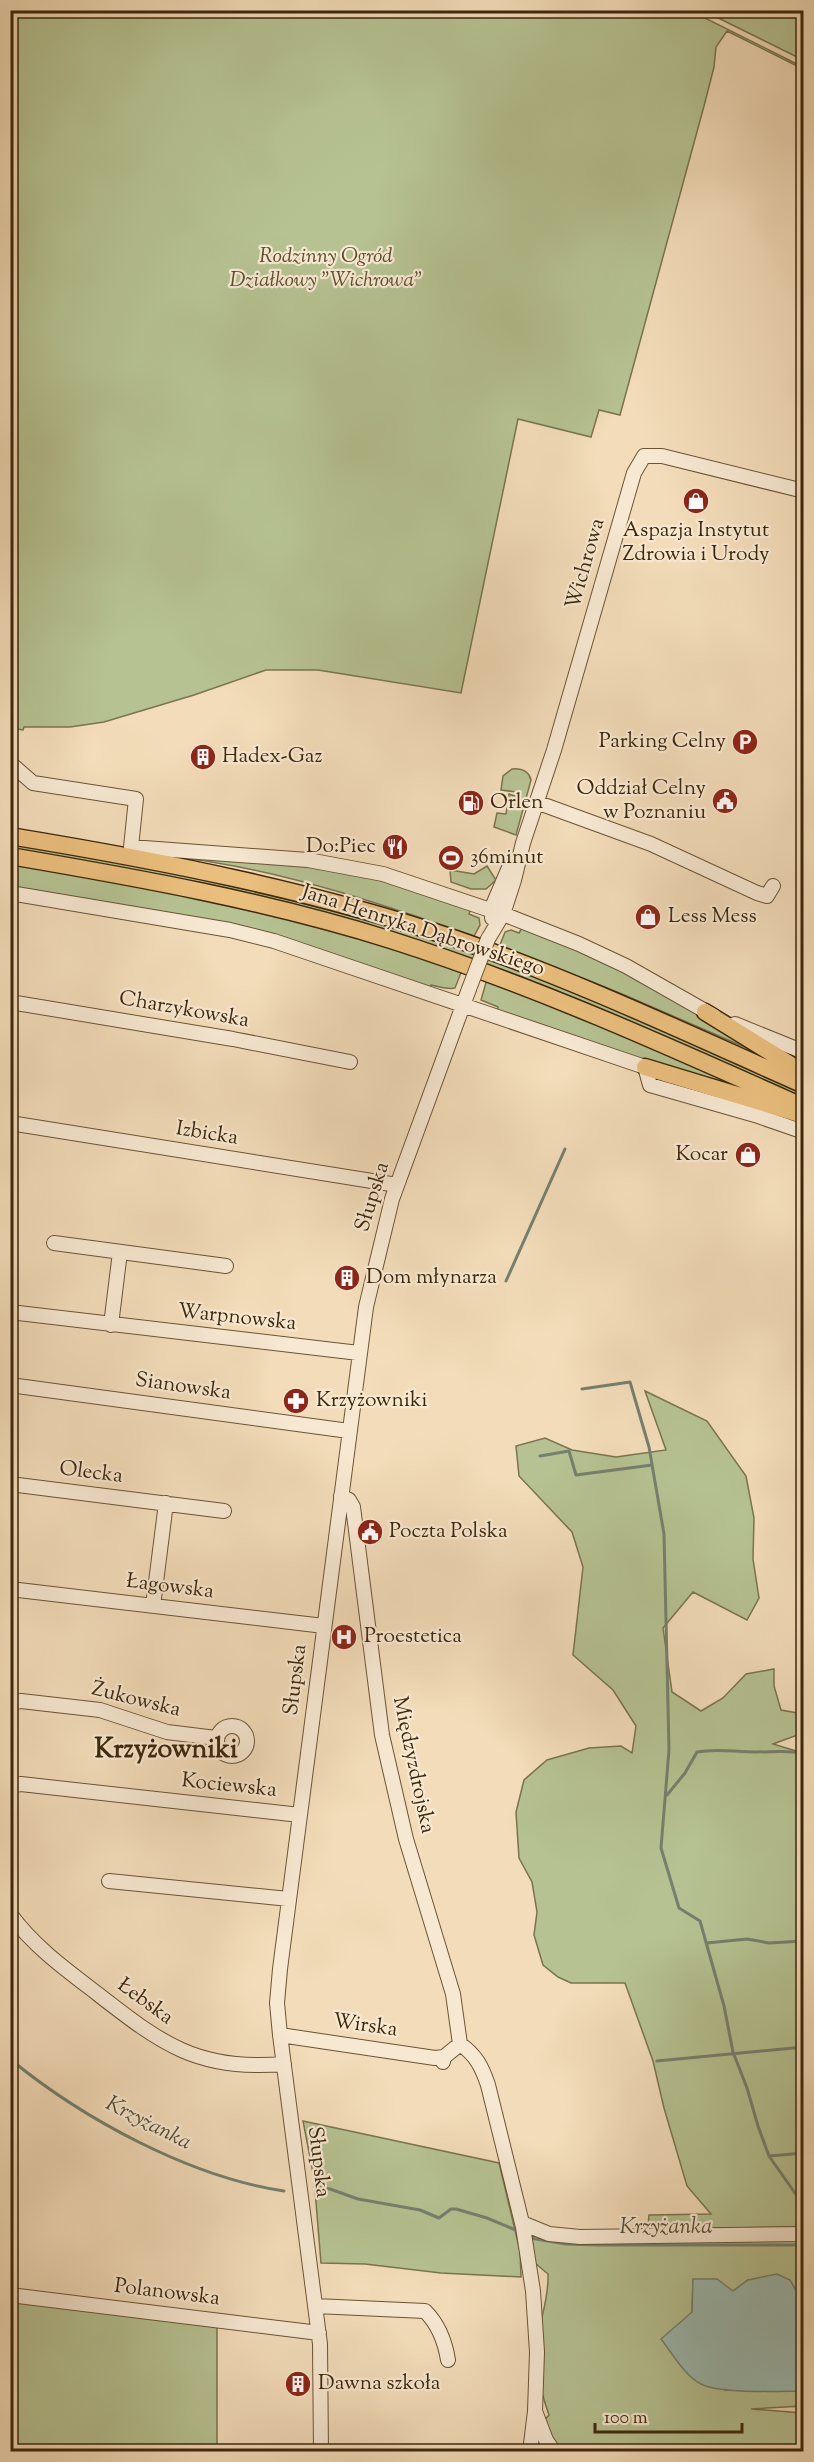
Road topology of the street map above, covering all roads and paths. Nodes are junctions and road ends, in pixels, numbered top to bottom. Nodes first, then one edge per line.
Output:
1 (804, 491) edge
2 (10, 763) edge
3 (536, 802) junction
4 (10, 836) edge
5 (46, 842) junction
6 (131, 847) junction
7 (10, 856) edge
8 (773, 886) dead end
9 (10, 893) edge
10 (497, 912) junction
11 (10, 1002) edge
12 (463, 1007) junction
13 (705, 1012) junction
14 (804, 1052) edge
15 (350, 1062) dead end
16 (645, 1067) junction
17 (804, 1072) edge
18 (804, 1085) edge
19 (804, 1107) edge
20 (804, 1115) edge
21 (10, 1123) edge
22 (804, 1132) edge
23 (397, 1185) junction
24 (54, 1243) dead end
25 (120, 1252) junction
26 (226, 1266) dead end
27 (10, 1312) edge
28 (111, 1325) junction
29 (359, 1353) junction
30 (10, 1385) edge
31 (349, 1431) junction
32 (10, 1484) edge
33 (341, 1496) junction
34 (166, 1503) junction
35 (224, 1511) dead end
36 (10, 1589) edge
37 (153, 1606) junction
38 (324, 1626) junction
39 (10, 1703) edge
40 (216, 1738) dead end
41 (10, 1786) edge
42 (300, 1815) junction
43 (109, 1881) dead end
44 (289, 1899) junction
45 (10, 1914) edge
46 (280, 2035) junction
47 (460, 2044) junction
48 (284, 2064) junction
49 (522, 2223) junction
50 (804, 2234) edge
51 (10, 2295) edge
52 (315, 2306) junction
53 (319, 2333) junction
54 (448, 2360) dead end
55 (535, 2412) junction
56 (321, 2451) edge
57 (530, 2451) edge
58 (554, 2451) edge

1 - 3 street, Wichrowa
2 - 6 street
3 - 8 street
3 - 10 street, Wichrowa
4 - 5 main road, Jana Henryka Dąbrowskiego
5 - 6 main road
5 - 18 main road, Jana Henryka Dąbrowskiego
6 - 10 street
7 - 19 main road, Jana Henryka Dąbrowskiego
9 - 12 street
10 - 12 street, Słupska, bridge
10 - 13 street
11 - 15 street, Charzykowska
12 - 16 street
12 - 23 street, Słupska
13 - 14 street
13 - 17 main road
16 - 20 main road
16 - 22 street
21 - 23 street, Izbicka
23 - 29 street, Słupska
24 - 25 street
25 - 26 street
25 - 28 street
27 - 28 street, Warpnowska
28 - 29 street, Warpnowska
29 - 31 street, Słupska
30 - 31 street, Sianowska
31 - 33 street, Słupska
32 - 34 street, Olecka
33 - 38 street, Słupska
33 - 47 street, Międzyzdrojska
34 - 35 street, Olecka
34 - 37 street
36 - 37 street, Łagowska
37 - 38 street, Łagowska
38 - 42 street, Słupska
39 - 40 street, Żukowska
41 - 42 street, Kociewska
42 - 44 street, Słupska
43 - 44 street
44 - 46 street, Słupska
45 - 48 street, Łebska
46 - 47 street, Wirska
46 - 48 street, Słupska
47 - 49 street
48 - 52 street, Słupska
49 - 50 street
49 - 55 street
51 - 53 street, Polanowska
52 - 53 street, Słupska
52 - 54 street
53 - 56 street, Słupska
55 - 57 street
55 - 58 street

